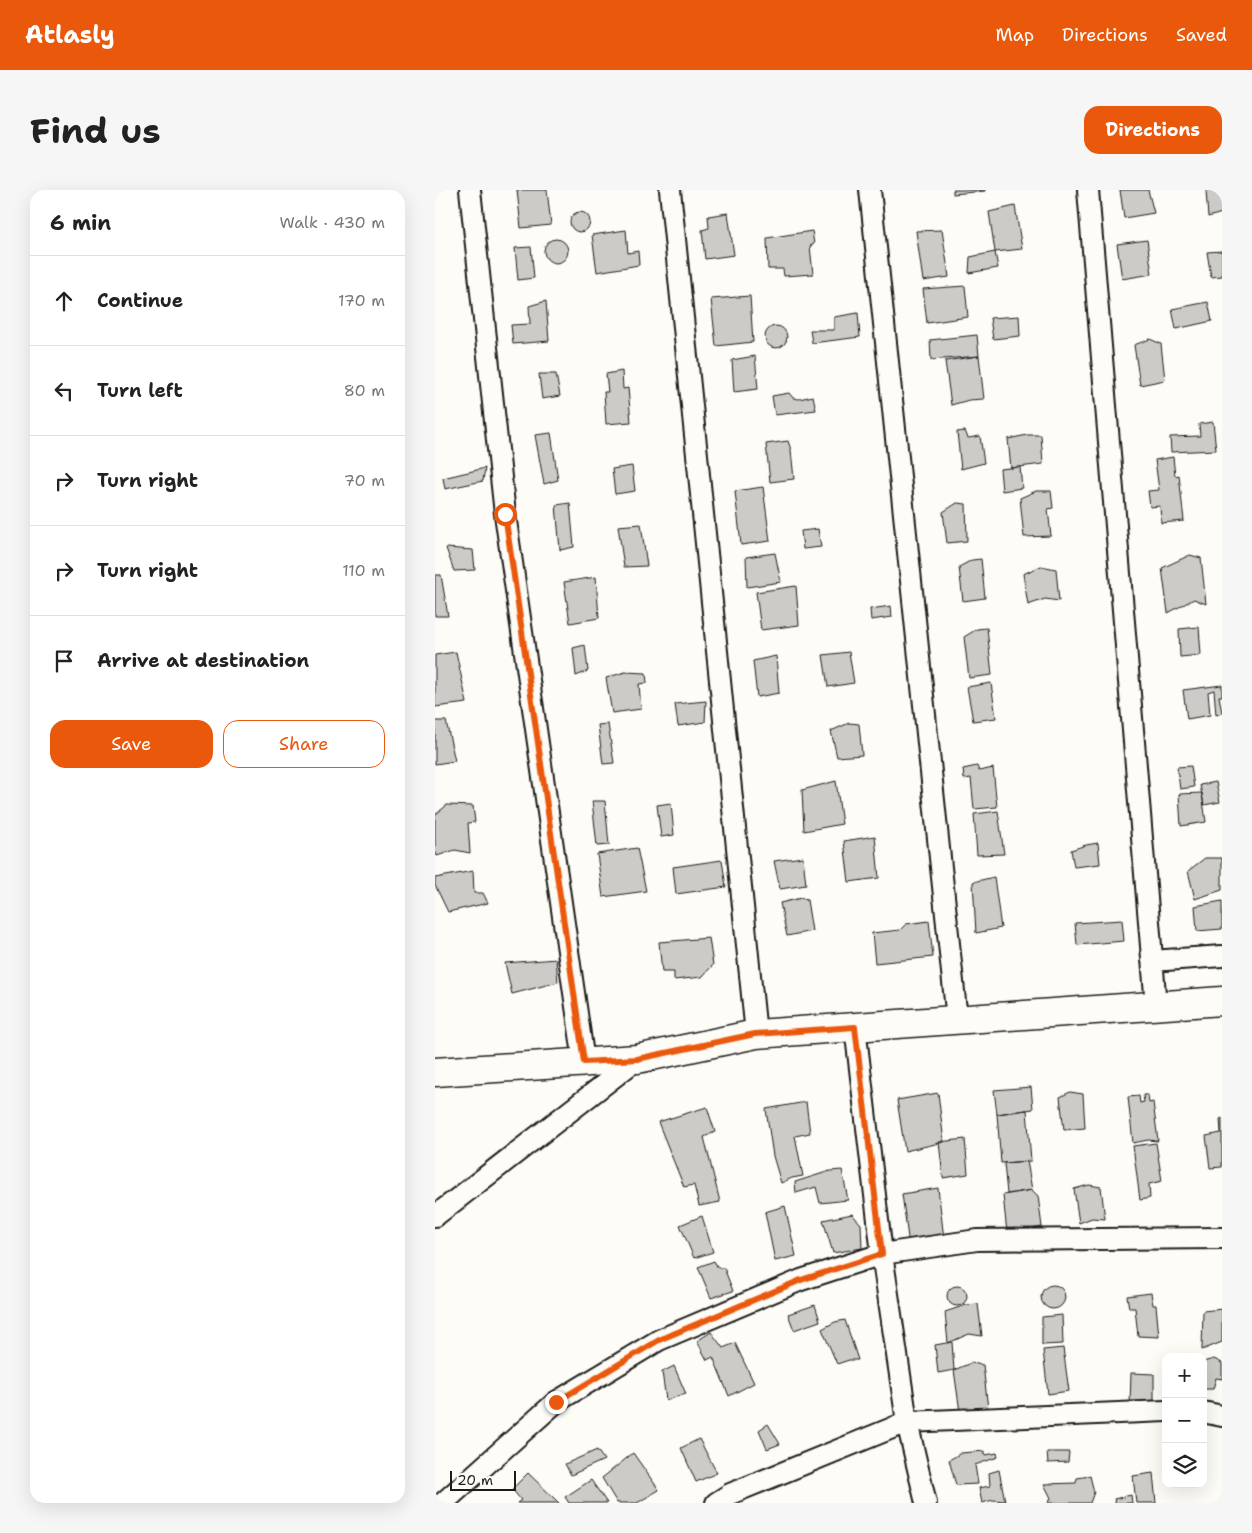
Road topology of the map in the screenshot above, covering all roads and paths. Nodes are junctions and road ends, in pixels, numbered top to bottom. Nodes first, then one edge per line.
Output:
1 (471, 190) edge
2 (671, 190) edge
3 (870, 190) edge
4 (1088, 190) edge
5 (1222, 956) edge
6 (1152, 961) junction
7 (1222, 1001) edge
8 (1156, 1006) junction
9 (957, 1020) junction
10 (855, 1027) junction
11 (755, 1034) junction
12 (637, 1059) junction
13 (584, 1062) junction
14 (435, 1072) edge
15 (435, 1216) edge
16 (1222, 1238) edge
17 (882, 1254) junction
18 (1162, 1411) edge
19 (1207, 1413) edge
20 (1222, 1416) edge
21 (907, 1422) junction
22 (443, 1503) edge
23 (716, 1503) edge
24 (927, 1503) edge

1 - 13 street
2 - 11 street
3 - 9 street
4 - 6 street
5 - 6 street
6 - 8 street
7 - 8 street
8 - 9 street
9 - 10 street
10 - 11 street
10 - 17 street
11 - 12 street
12 - 13 street
12 - 15 street
13 - 14 street
16 - 17 street
17 - 21 street
17 - 22 street
18 - 21 street
19 - 20 street
21 - 23 street
21 - 24 street

